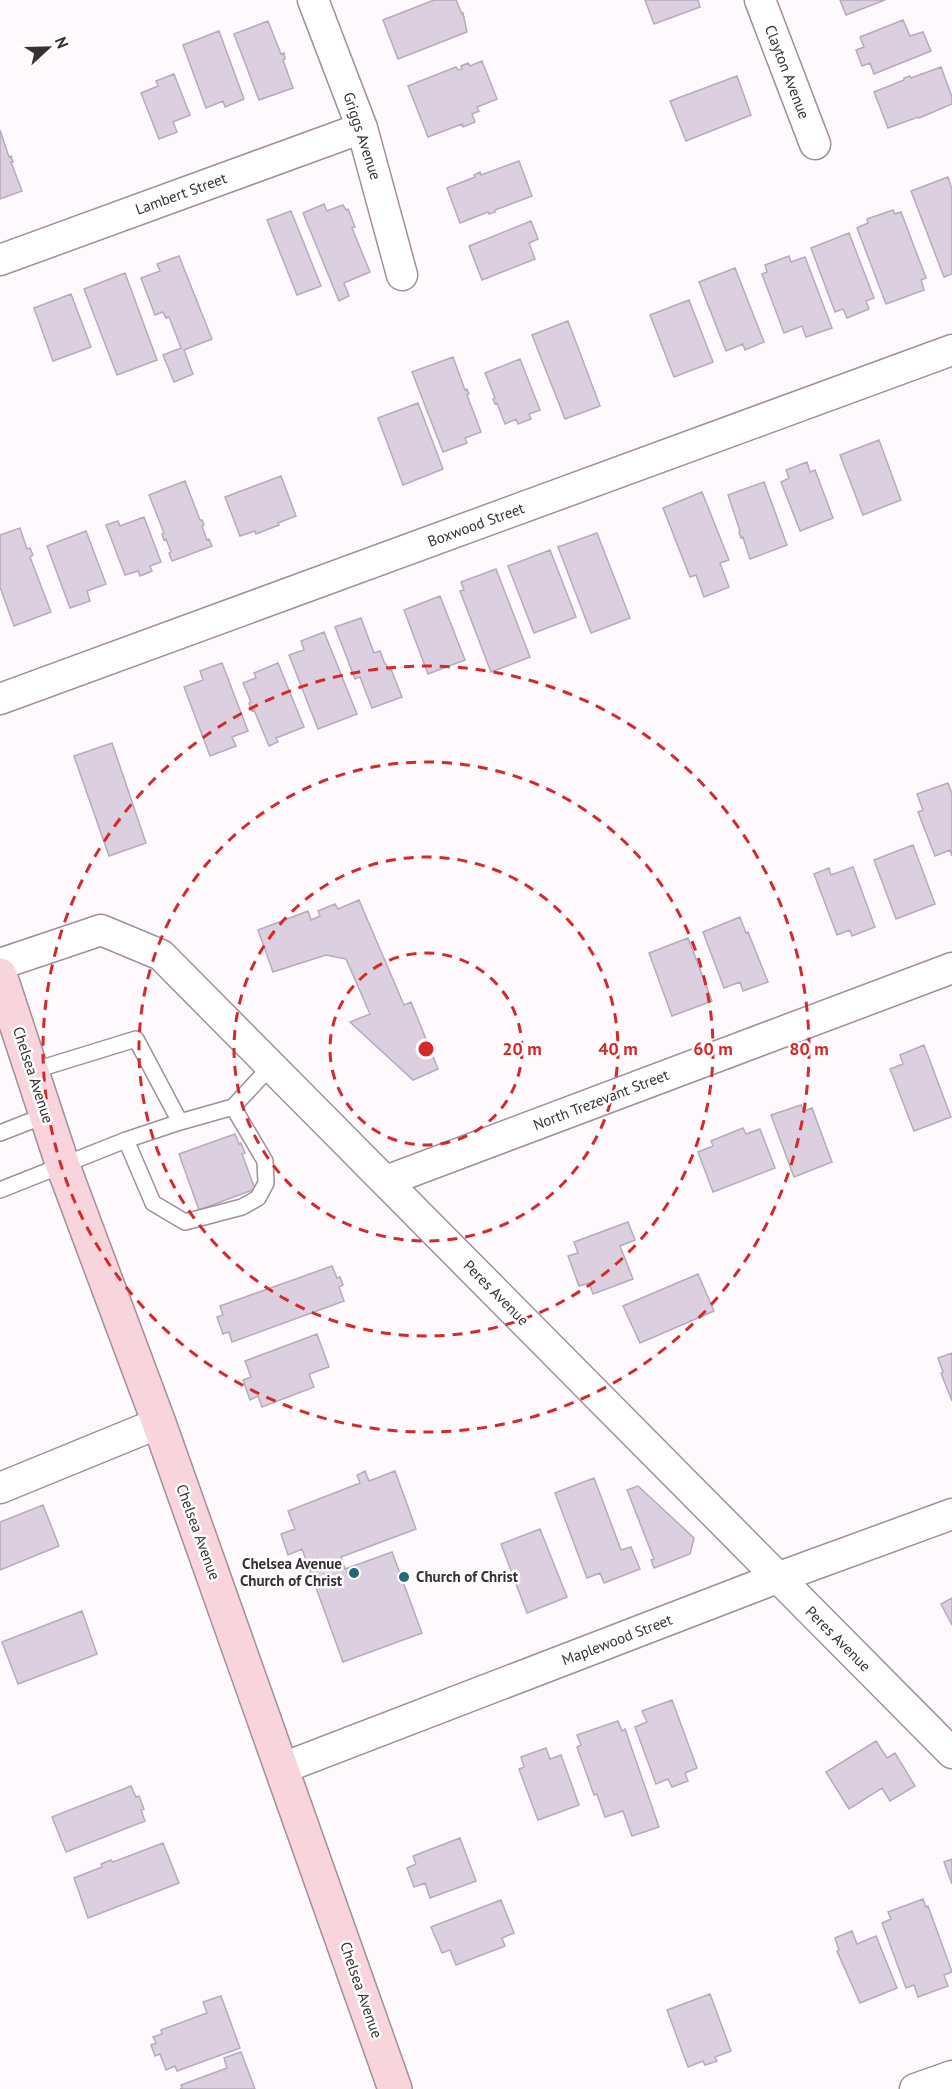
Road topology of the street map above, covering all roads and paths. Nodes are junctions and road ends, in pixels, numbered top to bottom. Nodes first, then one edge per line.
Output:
1 (313, 0) edge
2 (760, 0) edge
3 (362, 128) junction
4 (815, 144) dead end
5 (0, 260) edge
6 (402, 274) dead end
7 (952, 350) edge
8 (0, 699) edge
9 (0, 964) edge
10 (952, 968) edge
11 (0, 975) edge
12 (271, 1066) junction
13 (32, 1071) junction
14 (233, 1107) junction
15 (46, 1115) junction
16 (180, 1122) junction
17 (0, 1133) edge
18 (126, 1140) junction
19 (63, 1166) junction
20 (386, 1181) junction
21 (0, 1190) edge
22 (159, 1424) junction
23 (0, 1488) edge
24 (952, 1514) edge
25 (777, 1578) junction
26 (952, 1753) edge
27 (283, 1768) junction
28 (952, 2076) edge
29 (395, 2089) edge
30 (915, 2089) edge

1 - 3 street, Griggs Avenue
2 - 4 street, Clayton Avenue
3 - 5 street, Lambert Street
3 - 6 street, Griggs Avenue
7 - 8 street, Boxwood Street
9 - 12 street, Peres Avenue
10 - 20 street, North Trezevant Street
11 - 13 main road, Chelsea Avenue
12 - 14 lane
12 - 20 street, Peres Avenue
13 - 15 main road, Chelsea Avenue
13 - 16 lane
14 - 16 lane
14 - 18 lane
15 - 17 lane
15 - 19 main road, Chelsea Avenue
16 - 18 lane
18 - 19 lane
19 - 21 lane
19 - 22 main road, Chelsea Avenue
20 - 25 street, Peres Avenue
22 - 23 street
22 - 27 main road, Chelsea Avenue
24 - 25 street, Maplewood Street
25 - 26 street, Peres Avenue
25 - 27 street, Maplewood Street
27 - 29 main road, Chelsea Avenue
28 - 30 street

